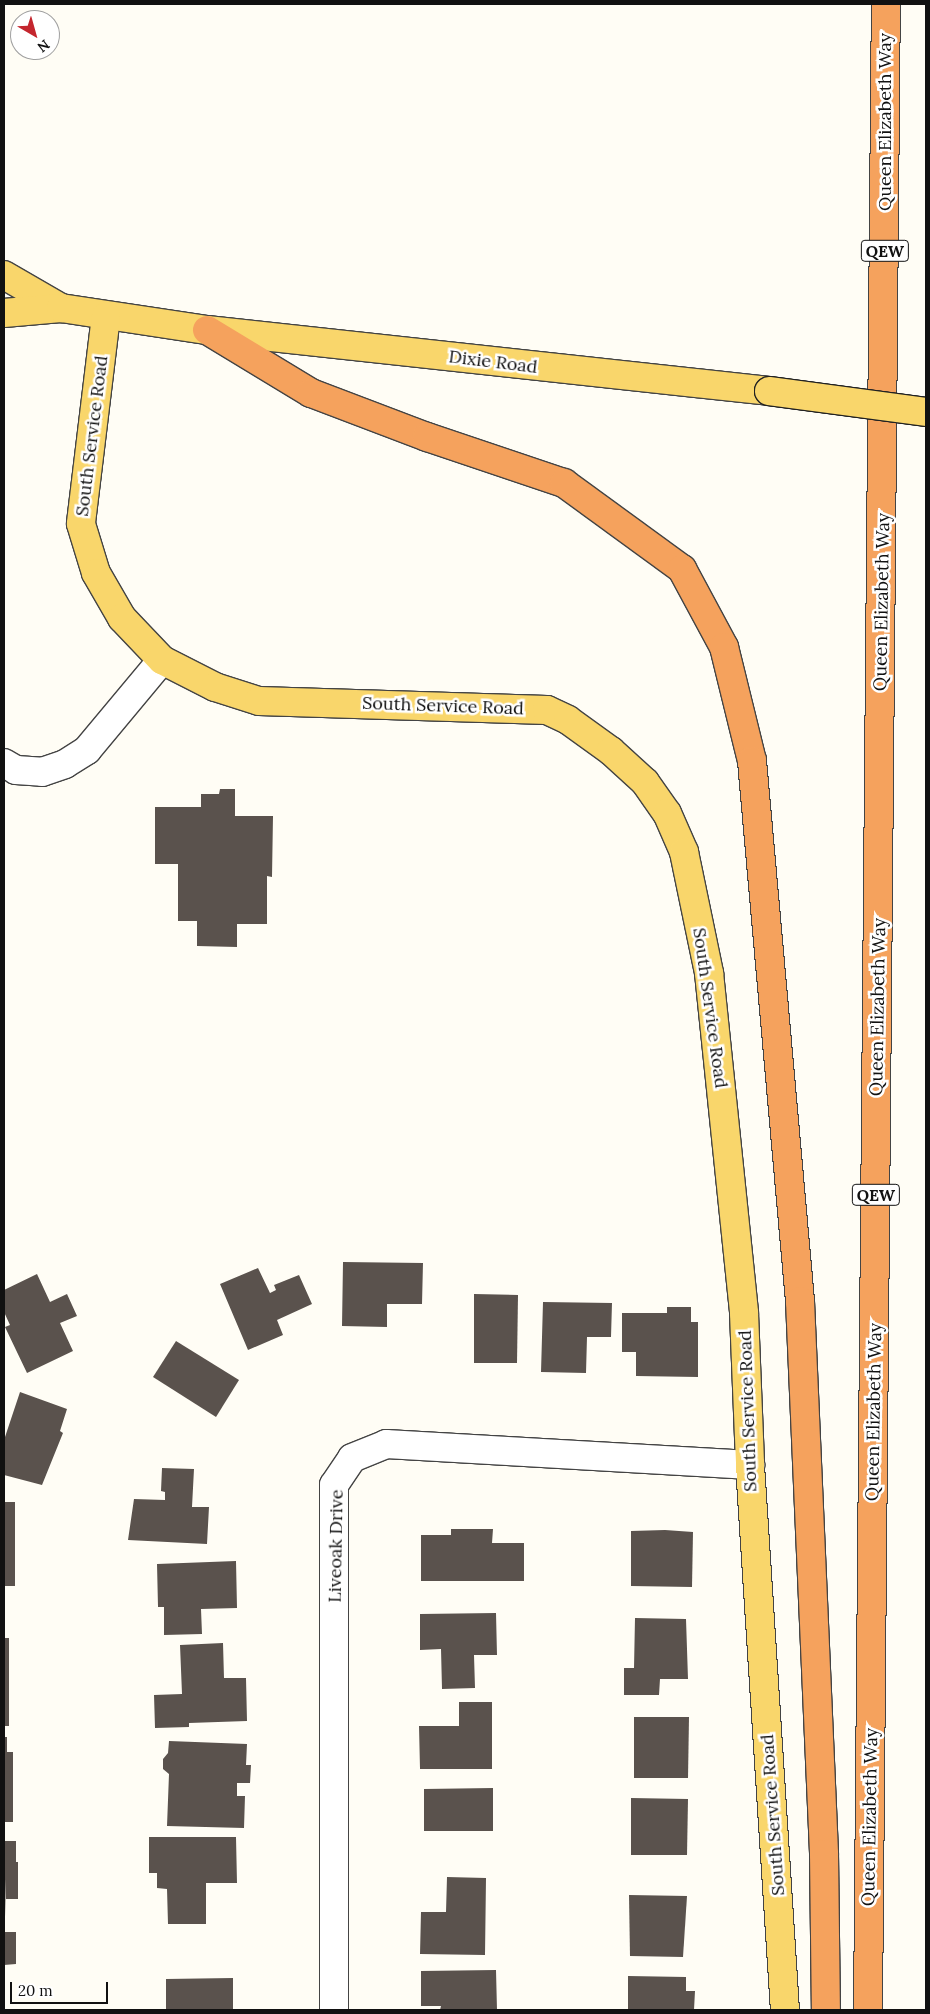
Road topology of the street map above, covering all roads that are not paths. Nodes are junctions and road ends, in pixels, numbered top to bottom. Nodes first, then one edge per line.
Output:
1 (886, 4) edge
2 (4, 275) edge
3 (60, 308) junction
4 (4, 313) edge
5 (106, 316) junction
6 (207, 330) junction
7 (926, 412) edge
8 (162, 660) junction
9 (4, 763) edge
10 (750, 1465) junction
11 (334, 2010) edge
12 (785, 2010) edge
13 (826, 2010) edge
14 (868, 2010) edge

1 - 14 highway, Queen Elizabeth Way / QEW
2 - 3 main road, Dixie Road
3 - 4 main road, Dixie Road
3 - 5 main road, Dixie Road
5 - 6 main road, Dixie Road
5 - 8 main road, South Service Road
6 - 7 main road, Dixie Road, bridge
6 - 13 highway
8 - 9 street
8 - 10 main road, South Service Road
10 - 11 street, Liveoak Drive
10 - 12 main road, South Service Road

